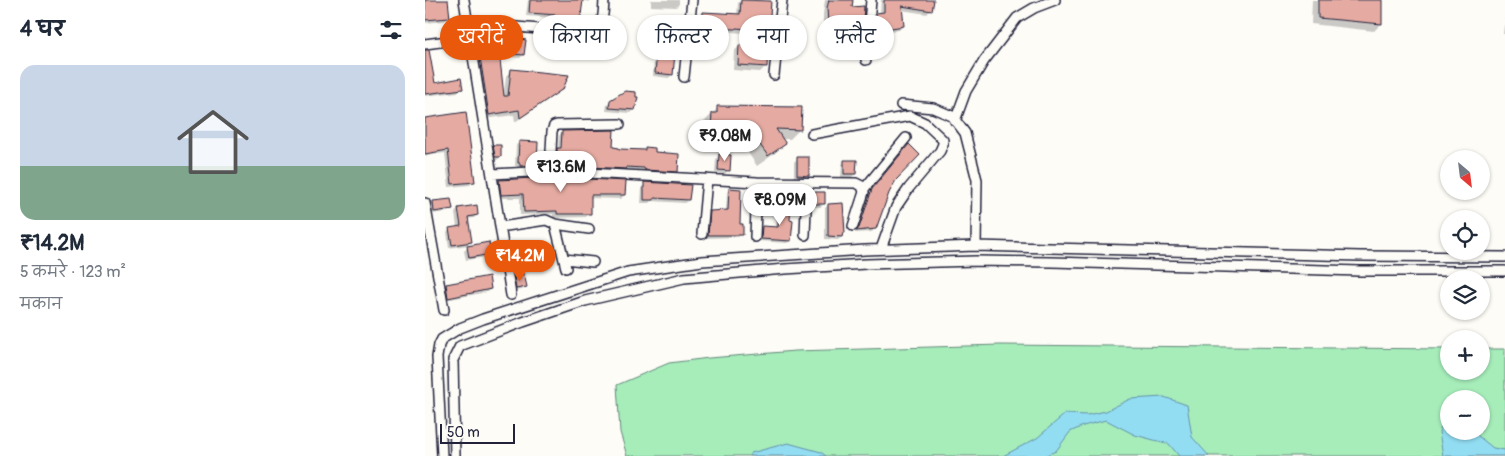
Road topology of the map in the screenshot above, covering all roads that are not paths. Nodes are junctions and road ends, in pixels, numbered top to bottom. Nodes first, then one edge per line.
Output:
1 (464, 0) edge
2 (604, 0) edge
3 (692, 0) edge
4 (782, 0) edge
5 (871, 0) edge
6 (1055, 0) edge
7 (467, 15) edge
8 (870, 15) edge
9 (523, 28) edge
10 (440, 42) edge
11 (425, 44) edge
12 (474, 60) edge
13 (773, 75) dead end
14 (684, 77) dead end
15 (901, 105) dead end
16 (955, 121) junction
17 (620, 124) dead end
18 (812, 134) dead end
19 (906, 138) dead end
20 (550, 171) junction
21 (492, 174) junction
22 (707, 179) junction
23 (757, 182) junction
24 (807, 183) junction
25 (864, 189) junction
26 (425, 202) edge
27 (555, 224) junction
28 (853, 226) dead end
29 (501, 227) junction
30 (589, 228) dead end
31 (702, 234) dead end
32 (805, 235) dead end
33 (755, 237) dead end
34 (975, 246) junction
35 (881, 249) junction
36 (865, 250) junction
37 (1360, 256) junction
38 (1505, 257) edge
39 (593, 262) dead end
40 (866, 264) junction
41 (1361, 271) junction
42 (1505, 271) edge
43 (511, 295) dead end
44 (444, 310) dead end
45 (442, 456) edge
46 (455, 456) edge

1 - 7 street
2 - 9 street
3 - 14 street
4 - 13 street
5 - 8 street
6 - 16 street
10 - 11 street
12 - 21 street
15 - 16 street
16 - 34 street
17 - 20 street
18 - 35 street
19 - 25 street
20 - 21 street
20 - 22 street
21 - 29 street
22 - 23 street
22 - 31 street
23 - 24 street
23 - 33 street
24 - 25 street
24 - 32 street
25 - 28 street
26 - 44 street
27 - 29 street
27 - 30 street
27 - 39 street
29 - 43 street
34 - 35 street
34 - 37 street
35 - 36 street
36 - 40 street
36 - 45 street
37 - 38 street
37 - 41 street
40 - 41 street
40 - 46 street
41 - 42 street

